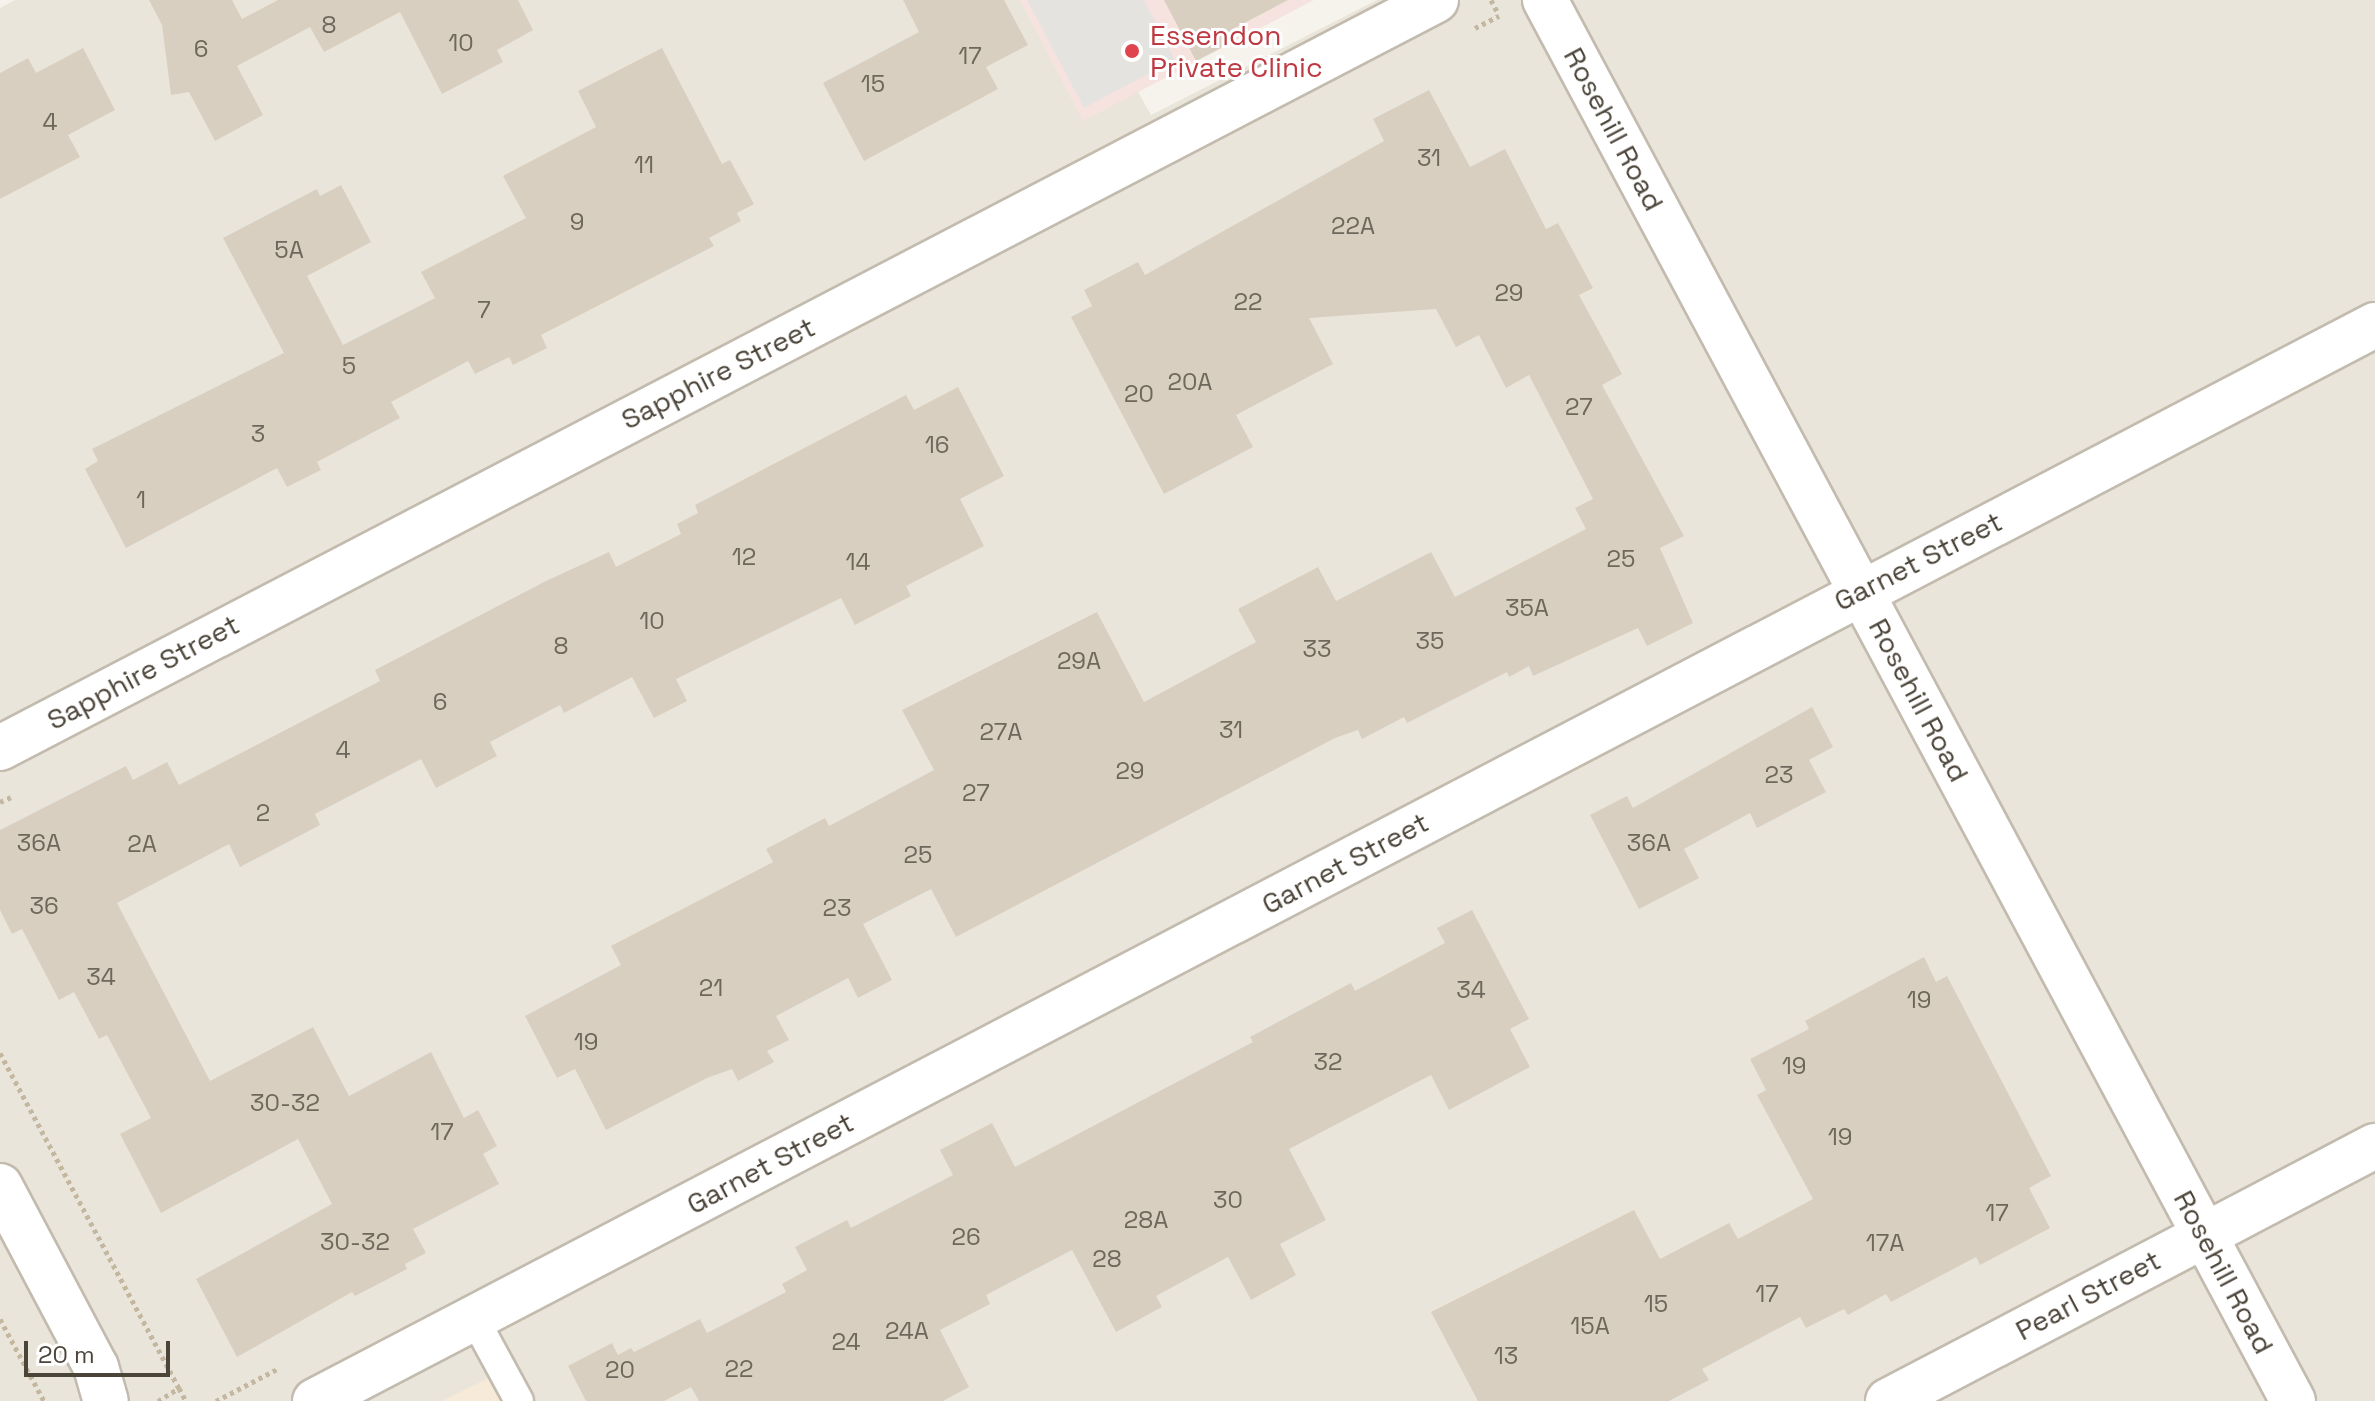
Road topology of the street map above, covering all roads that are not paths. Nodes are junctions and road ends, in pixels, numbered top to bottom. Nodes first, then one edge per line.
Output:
1 (1436, 0) edge
2 (1545, 0) edge
3 (2375, 325) edge
4 (1860, 590) junction
5 (0, 748) edge
6 (2375, 1146) edge
7 (0, 1186) edge
8 (2203, 1235) junction
9 (474, 1318) junction
10 (101, 1384) edge
11 (124, 1401) edge
12 (315, 1401) edge
13 (519, 1401) edge
14 (1888, 1401) edge
15 (2293, 1401) edge

1 - 5 street, Sapphire Street
2 - 4 street, Rosehill Road
3 - 4 street, Garnet Street
4 - 8 street, Rosehill Road
4 - 9 street, Garnet Street
6 - 8 street, Pearl Street
7 - 10 street
8 - 14 street, Pearl Street
8 - 15 street, Rosehill Road
9 - 12 street, Garnet Street
9 - 13 lane
10 - 11 street

